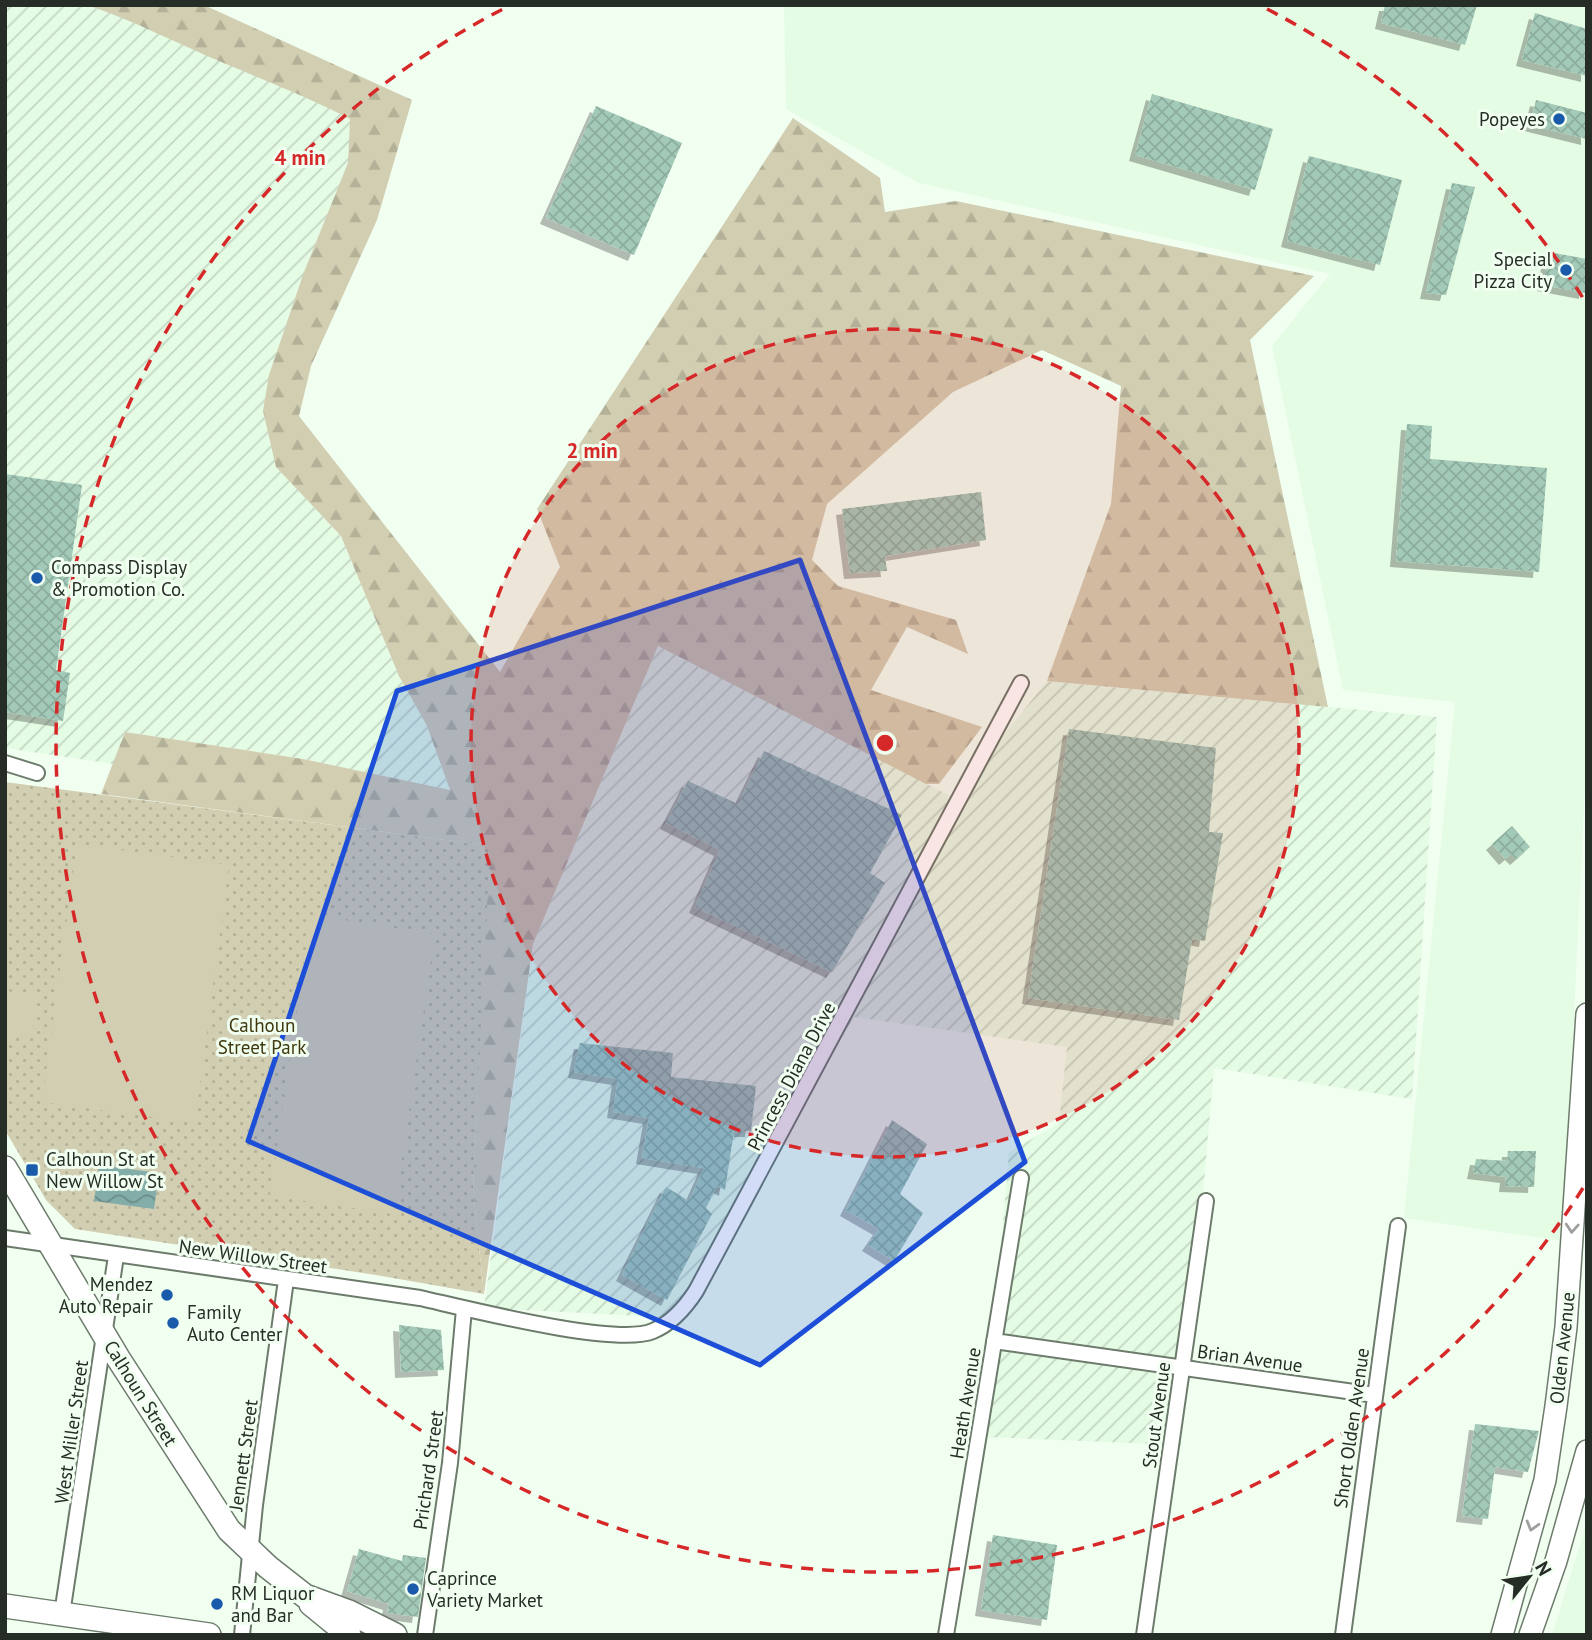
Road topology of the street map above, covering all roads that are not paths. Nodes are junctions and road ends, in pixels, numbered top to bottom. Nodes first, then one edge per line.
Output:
1 (1021, 683) dead end
2 (5, 763) edge
3 (37, 773) dead end
4 (1587, 1014) edge
5 (5, 1168) edge
6 (1021, 1178) dead end
7 (1206, 1201) dead end
8 (1398, 1226) dead end
9 (5, 1238) edge
10 (50, 1244) junction
11 (116, 1256) junction
12 (1587, 1278) edge
13 (286, 1280) junction
14 (1567, 1302) junction
15 (464, 1309) junction
16 (495, 1315) joint
17 (103, 1333) junction
18 (995, 1341) junction
19 (1182, 1367) junction
20 (1375, 1395) junction
21 (1587, 1451) edge
22 (1545, 1480) junction
23 (1578, 1486) junction
24 (250, 1550) junction
25 (305, 1596) junction
26 (5, 1606) edge
27 (62, 1614) junction
28 (209, 1635) edge
29 (242, 1635) edge
30 (349, 1635) edge
31 (394, 1635) edge
32 (425, 1635) edge
33 (946, 1635) edge
34 (1143, 1635) edge
35 (1343, 1635) edge
36 (1502, 1635) edge
37 (1530, 1635) edge

1 - 16 street, Princess Diana Drive
2 - 3 street
4 -> 14 main road, Olden Avenue
5 - 10 main road, Calhoun Street
6 - 18 street, Heath Avenue
7 - 19 street, Stout Avenue
8 - 20 street, Short Olden Avenue
9 - 10 street, New Willow Street
10 - 11 street, New Willow Street
10 - 17 main road, Calhoun Street
11 - 13 street, New Willow Street
11 - 17 street, West Miller Street
12 - 14 main road
13 - 15 street, New Willow Street
13 - 24 street, Jennett Street
14 - 22 main road, Olden Avenue
15 - 16 street, New Willow Street
15 - 32 street, Prichard Street
17 - 24 main road, Calhoun Street
17 - 27 street, West Miller Street
18 - 19 street, Brian Avenue
18 - 33 street, Heath Avenue
19 - 20 street, Brian Avenue
19 - 34 street, Stout Avenue
20 - 35 street, Short Olden Avenue
21 - 23 main road
22 - 23 main road
22 -> 36 main road, Olden Avenue
23 - 37 main road
24 - 25 main road, Calhoun Street
24 - 29 street, Jennett Street
25 - 30 main road, Calhoun Street
25 - 31 main road, Calhoun Street
26 - 27 main road
27 - 28 main road

